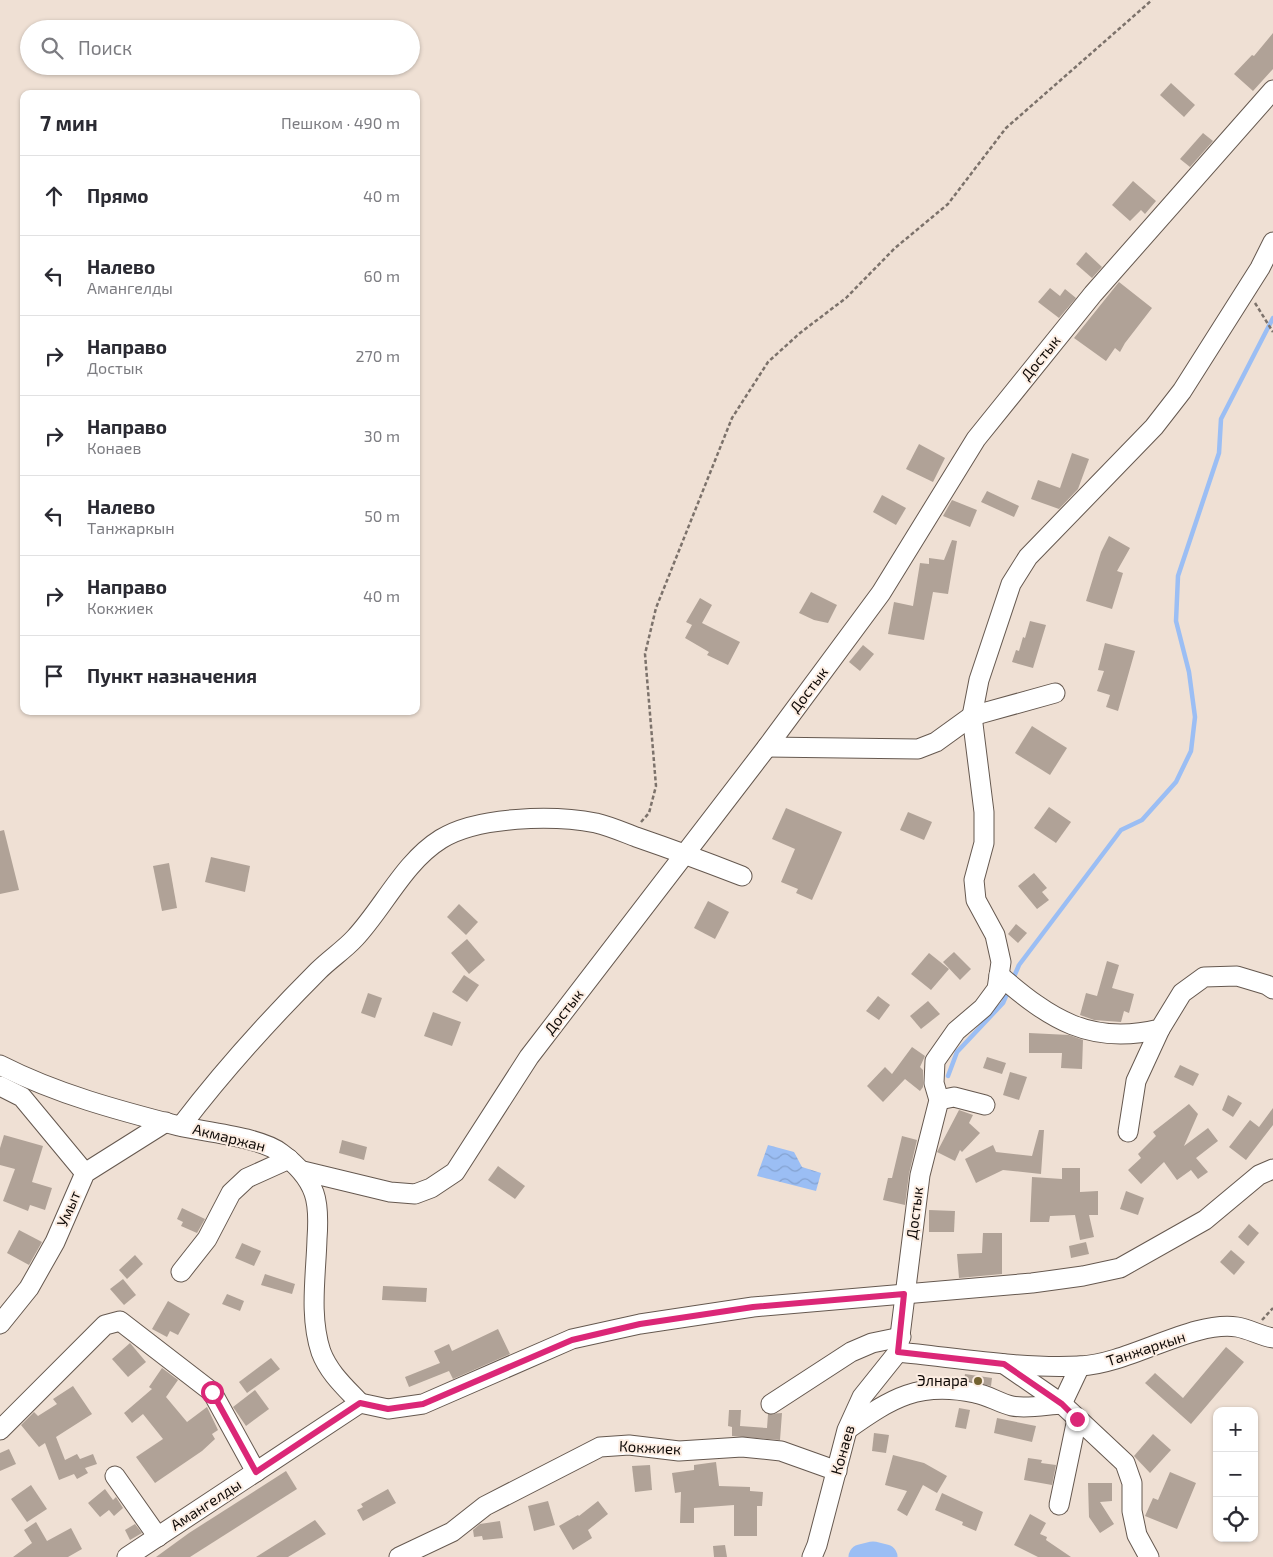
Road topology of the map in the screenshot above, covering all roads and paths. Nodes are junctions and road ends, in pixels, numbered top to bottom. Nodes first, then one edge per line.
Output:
1 (1152, 0) edge
2 (1273, 90) edge
3 (1273, 242) edge
4 (1247, 288) junction
5 (1273, 332) edge
6 (1055, 693) dead end
7 (972, 716) junction
8 (767, 747) junction
9 (631, 835) junction
10 (685, 853) junction
11 (742, 876) dead end
12 (999, 975) junction
13 (1273, 989) edge
14 (1160, 1029) junction
15 (0, 1065) edge
16 (0, 1086) edge
17 (939, 1100) junction
18 (985, 1105) dead end
19 (173, 1124) junction
20 (1128, 1132) dead end
21 (296, 1165) junction
22 (1273, 1169) edge
23 (85, 1173) junction
24 (181, 1272) dead end
25 (904, 1294) junction
26 (0, 1324) edge
27 (1273, 1339) edge
28 (900, 1344) junction
29 (1004, 1364) junction
30 (1080, 1366) junction
31 (360, 1403) junction
32 (771, 1404) dead end
33 (1062, 1404) junction
34 (1077, 1419) junction
35 (0, 1430) edge
36 (847, 1430) junction
37 (837, 1471) junction
38 (256, 1472) junction
39 (115, 1476) dead end
40 (1059, 1505) dead end
41 (158, 1537) junction
42 (127, 1557) edge
43 (399, 1557) edge
44 (812, 1557) edge
45 (1149, 1557) edge

1 - 9 path
2 - 8 street, Достык
3 - 4 street, Достык
4 - 5 path
4 - 7 street, Достык
6 - 7 street
7 - 8 street
7 - 12 street, Достык
8 - 10 street, Достык
9 - 10 street, Умыт
9 - 19 street, Умыт
10 - 11 street, Умыт
10 - 21 street, Достык
12 - 14 street
12 - 17 street, Достык
13 - 14 street
14 - 20 street
15 - 19 street, Акмаржан
16 - 23 street
17 - 18 street
17 - 25 street, Достык
19 - 21 street, Акмаржан
19 - 23 street, Умыт
21 - 24 street
21 - 31 street
22 - 25 street
23 - 26 street, Умыт
25 - 28 street
25 - 31 street
27 - 30 street, Танжаркын
28 - 29 street, Танжаркын
28 - 32 street, Танжаркын
28 - 36 street, Конаев
29 - 30 street, Танжаркын
29 - 33 street
30 - 33 street
31 - 38 street, Амангелды
33 - 34 street
33 - 36 street
34 - 40 street
34 - 45 street
35 - 38 street
36 - 37 street, Конаев
37 - 43 street, Кокжиек
37 - 44 street, Конаев
38 - 41 street, Амангелды
39 - 41 street
41 - 42 street, Амангелды

